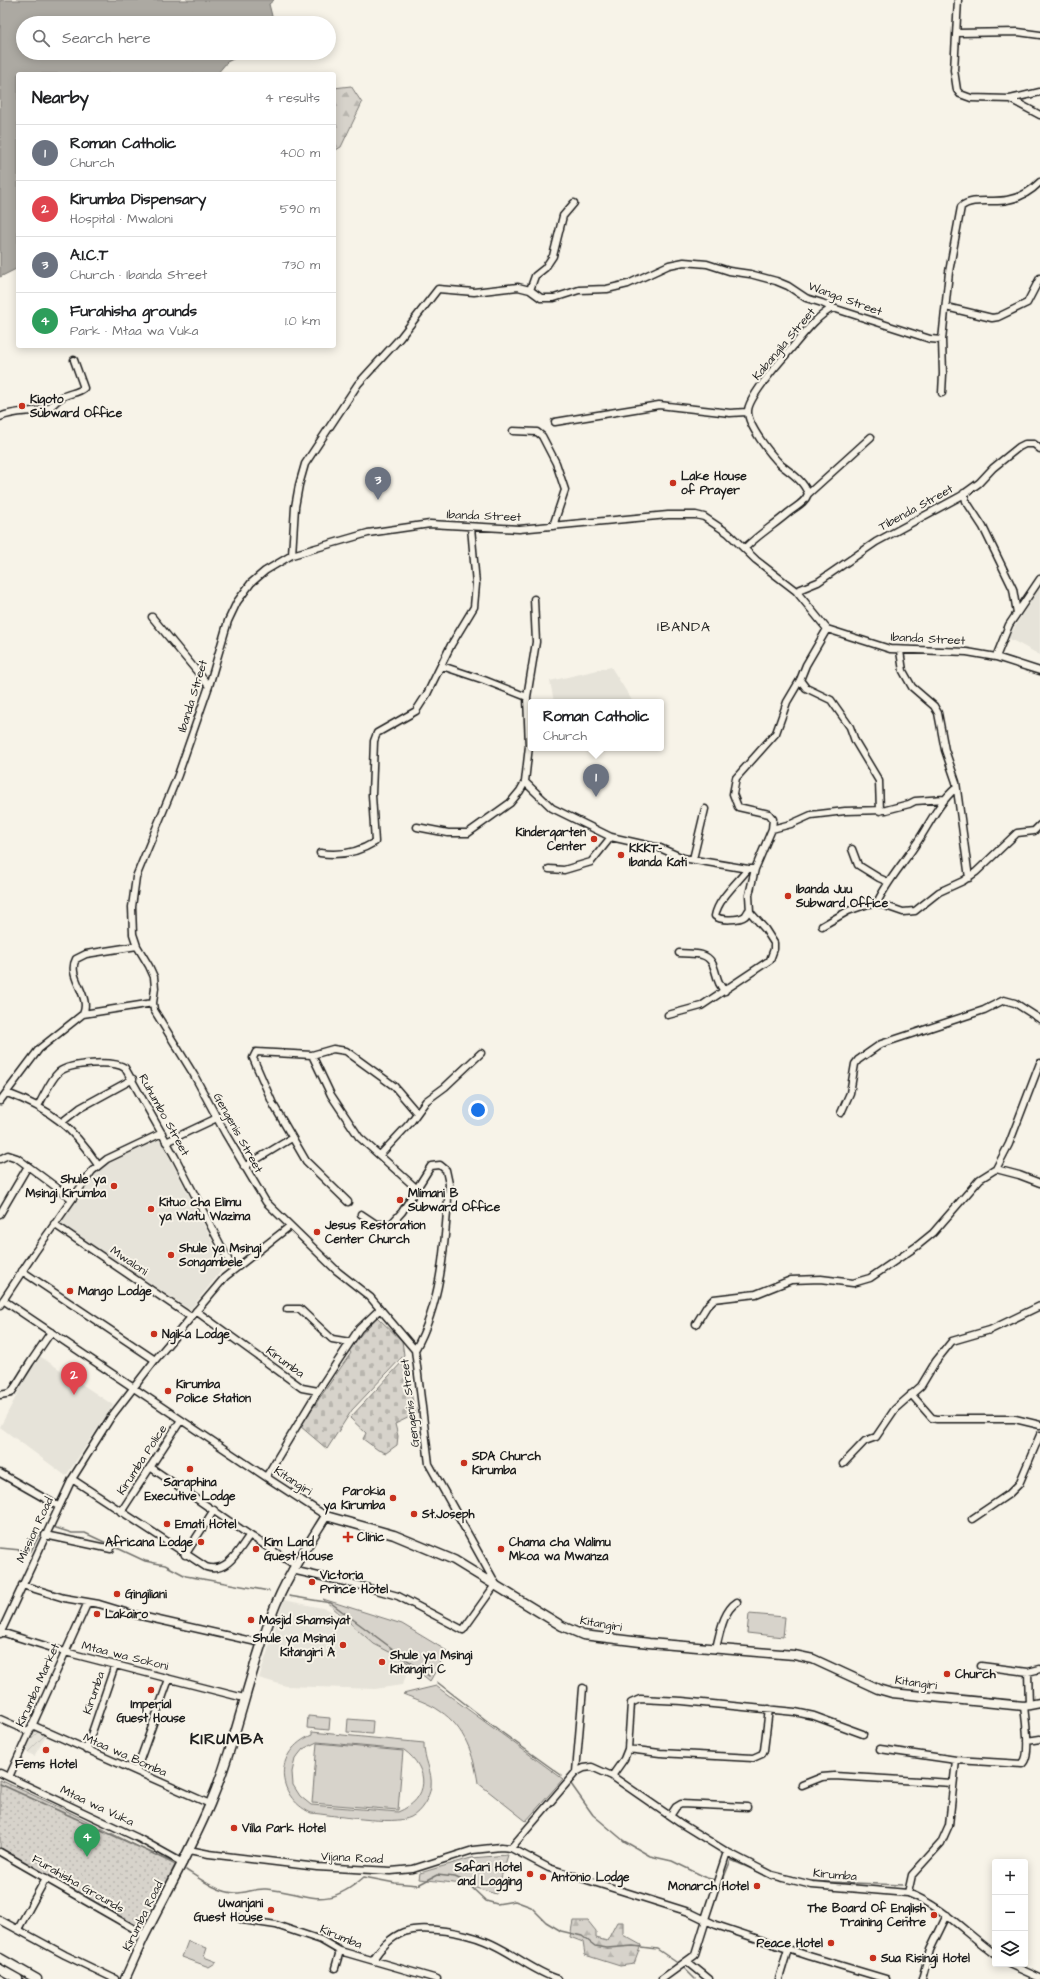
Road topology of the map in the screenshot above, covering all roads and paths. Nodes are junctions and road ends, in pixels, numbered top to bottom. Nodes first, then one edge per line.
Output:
1 (958, 0) edge
2 (957, 33) junction
3 (1040, 35) edge
4 (1038, 92) edge
5 (1010, 99) junction
6 (1040, 100) edge
7 (1040, 115) edge
8 (1040, 182) edge
9 (574, 203) dead end
10 (1040, 278) edge
11 (530, 290) junction
12 (946, 307) junction
13 (833, 308) junction
14 (942, 340) junction
15 (74, 360) dead end
16 (942, 393) dead end
17 (747, 412) junction
18 (0, 417) edge
19 (555, 422) dead end
20 (513, 431) dead end
21 (870, 437) dead end
22 (1040, 449) edge
23 (964, 493) junction
24 (808, 494) junction
25 (553, 526) junction
26 (471, 527) junction
27 (745, 548) junction
28 (292, 555) junction
29 (1040, 579) edge
30 (796, 591) junction
31 (534, 599) dead end
32 (1017, 613) junction
33 (152, 617) dead end
34 (827, 629) junction
35 (900, 651) junction
36 (996, 657) junction
37 (442, 666) junction
38 (1040, 671) edge
39 (800, 680) junction
40 (209, 686) junction
41 (527, 697) junction
42 (525, 782) junction
43 (956, 788) junction
44 (945, 799) junction
45 (705, 808) dead end
46 (880, 811) junction
47 (1040, 826) edge
48 (417, 827) dead end
49 (772, 828) junction
50 (611, 837) junction
51 (852, 849) dead end
52 (320, 853) dead end
53 (693, 859) junction
54 (549, 869) dead end
55 (748, 869) junction
56 (755, 869) junction
57 (969, 878) junction
58 (888, 882) junction
59 (877, 904) junction
60 (749, 910) junction
61 (822, 926) dead end
62 (137, 946) junction
63 (679, 953) dead end
64 (724, 991) junction
65 (153, 1003) junction
66 (84, 1014) junction
67 (668, 1015) dead end
68 (1040, 1019) edge
69 (481, 1053) dead end
70 (312, 1055) junction
71 (1040, 1063) edge
72 (133, 1080) junction
73 (7, 1093) junction
74 (0, 1101) edge
75 (38, 1106) junction
76 (417, 1113) junction
77 (841, 1113) dead end
78 (217, 1118) junction
79 (62, 1122) junction
80 (162, 1133) junction
81 (292, 1138) junction
82 (166, 1142) junction
83 (380, 1155) junction
84 (0, 1159) edge
85 (98, 1165) junction
86 (28, 1166) junction
87 (244, 1167) junction
88 (996, 1169) junction
89 (1040, 1183) edge
90 (416, 1188) junction
91 (72, 1198) junction
92 (348, 1202) dead end
93 (0, 1214) edge
94 (361, 1214) dead end
95 (54, 1224) junction
96 (290, 1226) junction
97 (234, 1269) junction
98 (22, 1271) junction
99 (2, 1302) edge
100 (1040, 1306) edge
101 (380, 1308) junction
102 (287, 1309) dead end
103 (196, 1311) junction
104 (191, 1317) junction
105 (696, 1324) dead end
106 (52, 1332) junction
107 (350, 1342) junction
108 (415, 1350) junction
109 (155, 1360) junction
110 (134, 1387) junction
111 (318, 1391) junction
112 (911, 1394) junction
113 (0, 1395) edge
114 (181, 1420) junction
115 (1040, 1425) edge
116 (1040, 1435) edge
117 (843, 1464) dead end
118 (150, 1468) junction
119 (0, 1474) edge
120 (266, 1477) junction
121 (72, 1479) junction
122 (58, 1506) junction
123 (214, 1510) junction
124 (121, 1512) junction
125 (326, 1516) junction
126 (972, 1518) dead end
127 (45, 1535) junction
128 (249, 1536) junction
129 (111, 1549) dead end
130 (185, 1555) junction
131 (293, 1568) junction
132 (22, 1585) junction
133 (496, 1586) junction
134 (88, 1602) junction
135 (737, 1602) dead end
136 (1, 1633) edge
137 (261, 1643) junction
138 (716, 1648) junction
139 (65, 1652) junction
140 (115, 1665) junction
141 (981, 1666) dead end
142 (1040, 1669) edge
143 (1028, 1672) junction
144 (169, 1679) junction
145 (583, 1688) dead end
146 (244, 1698) junction
147 (1040, 1703) edge
148 (1027, 1705) junction
149 (769, 1709) junction
150 (0, 1719) edge
151 (32, 1725) junction
152 (29, 1732) junction
153 (864, 1734) dead end
154 (1040, 1739) edge
155 (1027, 1741) junction
156 (628, 1749) junction
157 (880, 1749) dead end
158 (86, 1750) junction
159 (956, 1760) junction
160 (136, 1772) junction
161 (576, 1772) junction
162 (0, 1773) edge
163 (612, 1776) junction
164 (9, 1777) junction
165 (953, 1783) junction
166 (802, 1785) dead end
167 (210, 1804) junction
168 (747, 1807) dead end
169 (670, 1816) junction
170 (511, 1848) junction
171 (189, 1850) junction
172 (0, 1852) edge
173 (727, 1852) junction
174 (183, 1864) junction
175 (46, 1878) junction
176 (908, 1893) junction
177 (947, 1915) junction
178 (237, 1917) dead end
179 (0, 1920) edge
180 (706, 1920) junction
181 (18, 1929) junction
182 (145, 1935) junction
183 (788, 1949) junction
184 (340, 1951) junction
185 (992, 1952) edge
186 (0, 1958) edge
187 (373, 1960) junction
188 (686, 1963) junction
189 (1014, 1967) edge
190 (335, 1968) dead end
191 (0, 1969) edge
192 (1029, 1977) edge
193 (1040, 1978) edge
194 (18, 1979) edge
195 (37, 1979) edge
196 (115, 1979) edge
197 (126, 1979) edge
198 (437, 1979) edge
199 (558, 1979) edge
200 (662, 1979) edge
201 (709, 1979) edge
202 (779, 1979) edge
203 (886, 1979) edge
204 (922, 1979) edge

1 - 2 street
2 - 3 street
2 - 5 street
4 - 5 street
4 - 6 street
5 - 7 street
8 - 12 street
9 - 11 street
10 - 12 street
11 - 13 street, Wanga Street
11 - 28 street, Wanga Street
12 - 14 street
13 - 14 street, Wanga Street
13 - 17 street, Kabangila Street
14 - 16 street
15 - 18 street
17 - 19 street
17 - 24 street
20 - 25 street
21 - 24 street
22 - 23 street, Tibenda Street
23 - 30 street, Tibenda Street
23 - 32 street
24 - 27 street
25 - 26 street, Ibanda Street
25 - 27 street, Ibanda Street
26 - 28 street, Ibanda Street
26 - 37 street
27 - 30 street, Ibanda Street
28 - 40 street, Ibanda Street
29 - 32 street
30 - 34 street, Ibanda Street
31 - 41 street
32 - 36 street
33 - 40 street
34 - 35 street, Ibanda Street
34 - 39 street
35 - 36 street, Ibanda Street
35 - 43 street
36 - 38 street, Ibanda Street
37 - 41 street
37 - 52 street
39 - 46 street
39 - 49 street
40 - 62 street, Ibanda Street
41 - 42 street
42 - 48 street
42 - 50 street
43 - 44 street
43 - 57 street
44 - 46 street
44 - 58 street
45 - 53 street
46 - 49 street
47 - 57 street
49 - 56 street
50 - 53 street
50 - 54 street
51 - 58 street
53 - 55 street
55 - 56 street
55 - 60 street
56 - 60 street
57 - 59 street
58 - 59 street
59 - 61 street
60 - 64 street
62 - 65 street
62 - 66 street
63 - 64 street
64 - 67 street
65 - 66 street
65 - 78 street, Gengenis Street
66 - 73 street
68 - 77 street
69 - 76 street
70 - 76 street
70 - 81 street
70 - 83 street
71 - 88 street
72 - 75 street, Ruhumbo Street
72 - 79 street
72 - 80 street, Ruhumbo Street
73 - 74 street
73 - 75 street
75 - 79 street
76 - 83 street
78 - 82 street
78 - 87 street, Gengenis Street
79 - 85 street
80 - 82 street, Ruhumbo Street
80 - 85 street
81 - 87 street
81 - 92 street
82 - 97 street, Ruhumbo Street
83 - 90 street
84 - 86 street
85 - 91 street
86 - 91 street
86 - 93 street
87 - 96 street, Gengenis Street
88 - 89 street
88 - 105 street
90 - 94 street
90 - 108 street
91 - 95 street
95 - 98 street
95 - 104 street, Mwaloni
96 - 97 street
96 - 101 street, Gengenis Street
97 - 103 street
98 - 99 street
98 - 109 street
99 - 106 street
100 - 112 street
101 - 107 street
101 - 108 street, Gengenis Street
102 - 107 street
103 - 104 street
103 - 111 street, Kirumba
104 - 109 street
106 - 110 street
106 - 113 street
107 - 111 street
108 - 133 street, Gengenis Street
109 - 110 street
110 - 114 street, Kirumba Police
110 - 121 street
111 - 120 street
112 - 115 street
112 - 117 street
114 - 118 street, Kirumba Police
114 - 120 street, Kitangiri
116 - 126 street
118 - 123 street
118 - 124 street, Kirumba Police
119 - 122 street
120 - 125 street, Kitangiri
121 - 122 street, Mission Road
121 - 124 street
122 - 127 street, Mission Road
123 - 128 street
123 - 130 street
124 - 130 street
125 - 131 main road, Kirumba Road
125 - 133 main road, Kitangiri
127 - 129 street
127 - 132 street, Mission Road
128 - 130 street
128 - 131 street
131 - 133 street
131 - 137 main road, Kirumba Road
132 - 134 street
132 - 136 street, Mission Road
133 - 138 main road, Kitangiri
134 - 137 street
134 - 139 street, Kirumba Market
135 - 138 street
136 - 139 street, Mtaa wa Sokoni
137 - 146 main road, Kirumba Road
138 - 148 main road, Kitangiri
139 - 140 street, Mtaa wa Sokoni
139 - 151 street, Kirumba Market
140 - 144 street, Mtaa wa Sokoni
140 - 158 street, Kirumba
141 - 143 street
142 - 143 street
143 - 148 street
144 - 146 street, Mtaa wa Sokoni
144 - 160 street
145 - 161 street
146 - 167 main road, Kirumba Road
147 - 148 main road, Kitangiri
148 - 155 street
149 - 153 street
149 - 156 street
149 - 156 street
150 - 152 street
151 - 152 street, Kirumba Market
151 - 158 street, Mtaa wa Bomba
152 - 164 street, Kirumba Market
154 - 155 street
155 - 159 street
156 - 163 street
157 - 159 street
158 - 160 street, Mtaa wa Bomba
159 - 165 street
160 - 167 street, Mtaa wa Bomba
161 - 163 street, Kirumba
161 - 170 street
162 - 164 street, Mtaa wa Vuka
163 - 169 street, Kirumba
164 - 174 street, Mtaa wa Vuka
165 - 166 street
165 - 176 street
167 - 171 main road, Kirumba Road
168 - 169 street
169 - 173 street, Kirumba
170 - 171 street, Vijana Road
170 - 180 street
171 - 174 main road, Kirumba Road
172 - 175 street, Furahisha Grounds
173 - 176 street, Kirumba
173 - 180 street
174 - 182 main road, Kirumba Road
175 - 181 street
175 - 182 street, Furahisha Grounds
176 - 177 street, Kirumba
177 - 185 street, Kirumba
177 - 204 street
178 - 184 street, Kirumba
179 - 181 street
180 - 183 street
180 - 188 street
181 - 196 street
182 - 197 main road, Kirumba Road
183 - 202 street
183 - 203 street
184 - 187 street, Kirumba
184 - 190 street
186 - 195 main road
187 - 198 street, Kirumba
187 - 199 street
188 - 200 street
188 - 201 street
189 - 192 street
191 - 194 main road
192 - 193 street

